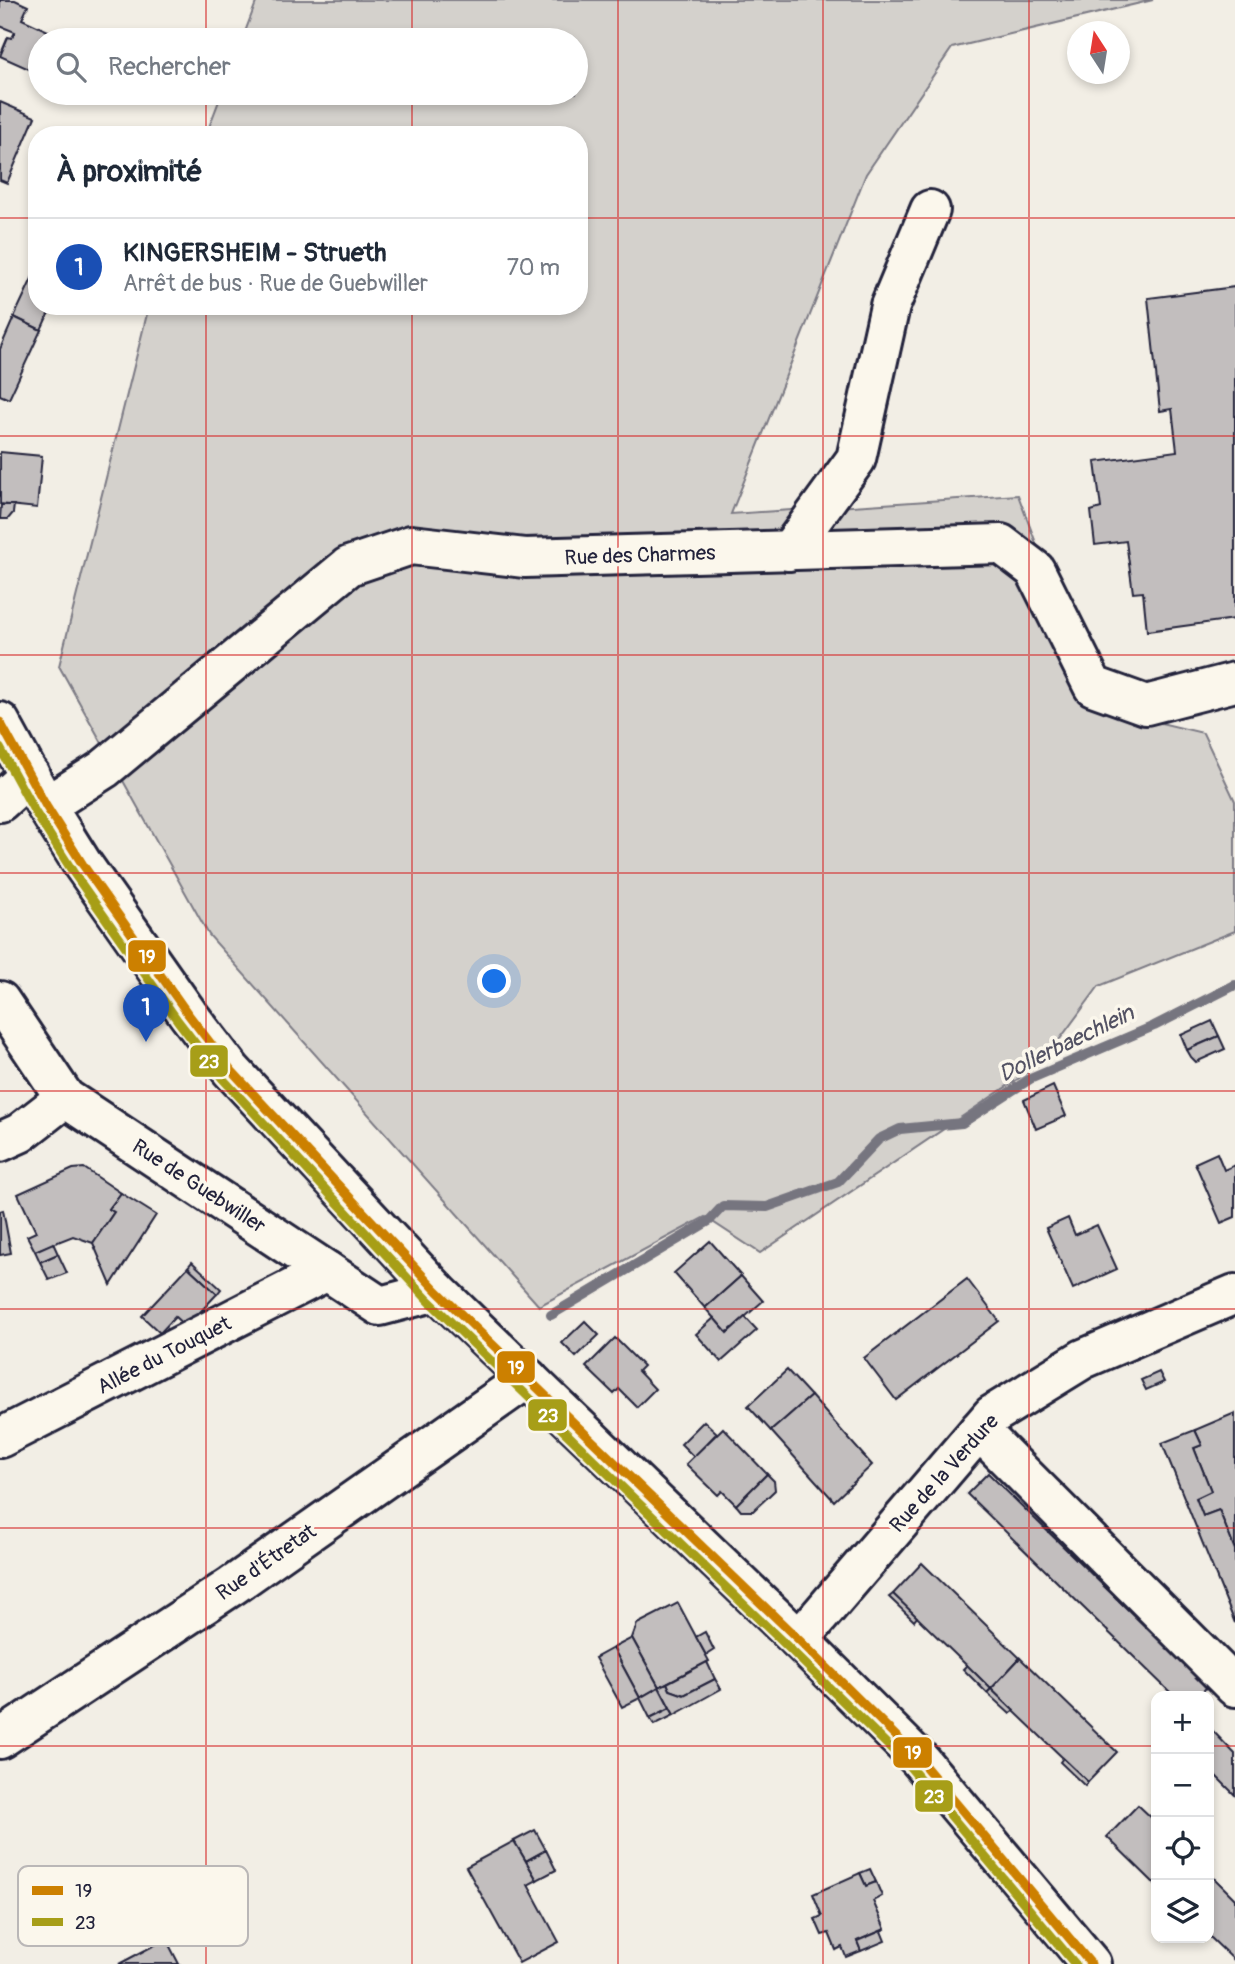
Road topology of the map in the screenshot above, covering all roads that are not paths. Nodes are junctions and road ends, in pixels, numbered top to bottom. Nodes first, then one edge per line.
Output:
1 (930, 210) dead end
2 (789, 551) junction
3 (1235, 682) edge
4 (0, 722) edge
5 (38, 791) junction
6 (0, 802) edge
7 (0, 1002) edge
8 (65, 1098) junction
9 (0, 1142) edge
10 (327, 1271) junction
11 (437, 1291) junction
12 (1235, 1294) edge
13 (528, 1378) junction
14 (979, 1430) junction
15 (0, 1438) edge
16 (799, 1640) junction
17 (1235, 1687) edge
18 (0, 1739) edge
19 (1091, 1964) edge

1 - 2 street
2 - 3 street, Rue des Charmes
2 - 5 street, Rue des Charmes
4 - 5 street
5 - 6 street
5 - 11 street
7 - 8 street, Rue de Guebwiller
8 - 9 street
8 - 10 street, Rue de Guebwiller
10 - 11 street, Rue de Guebwiller
10 - 15 street, Allée du Touquet
11 - 13 street
12 - 14 street, Rue de la Verdure
13 - 16 street
13 - 18 street, Rue d'Étretat
14 - 16 street, Rue de la Verdure
14 - 17 street
16 - 19 street

